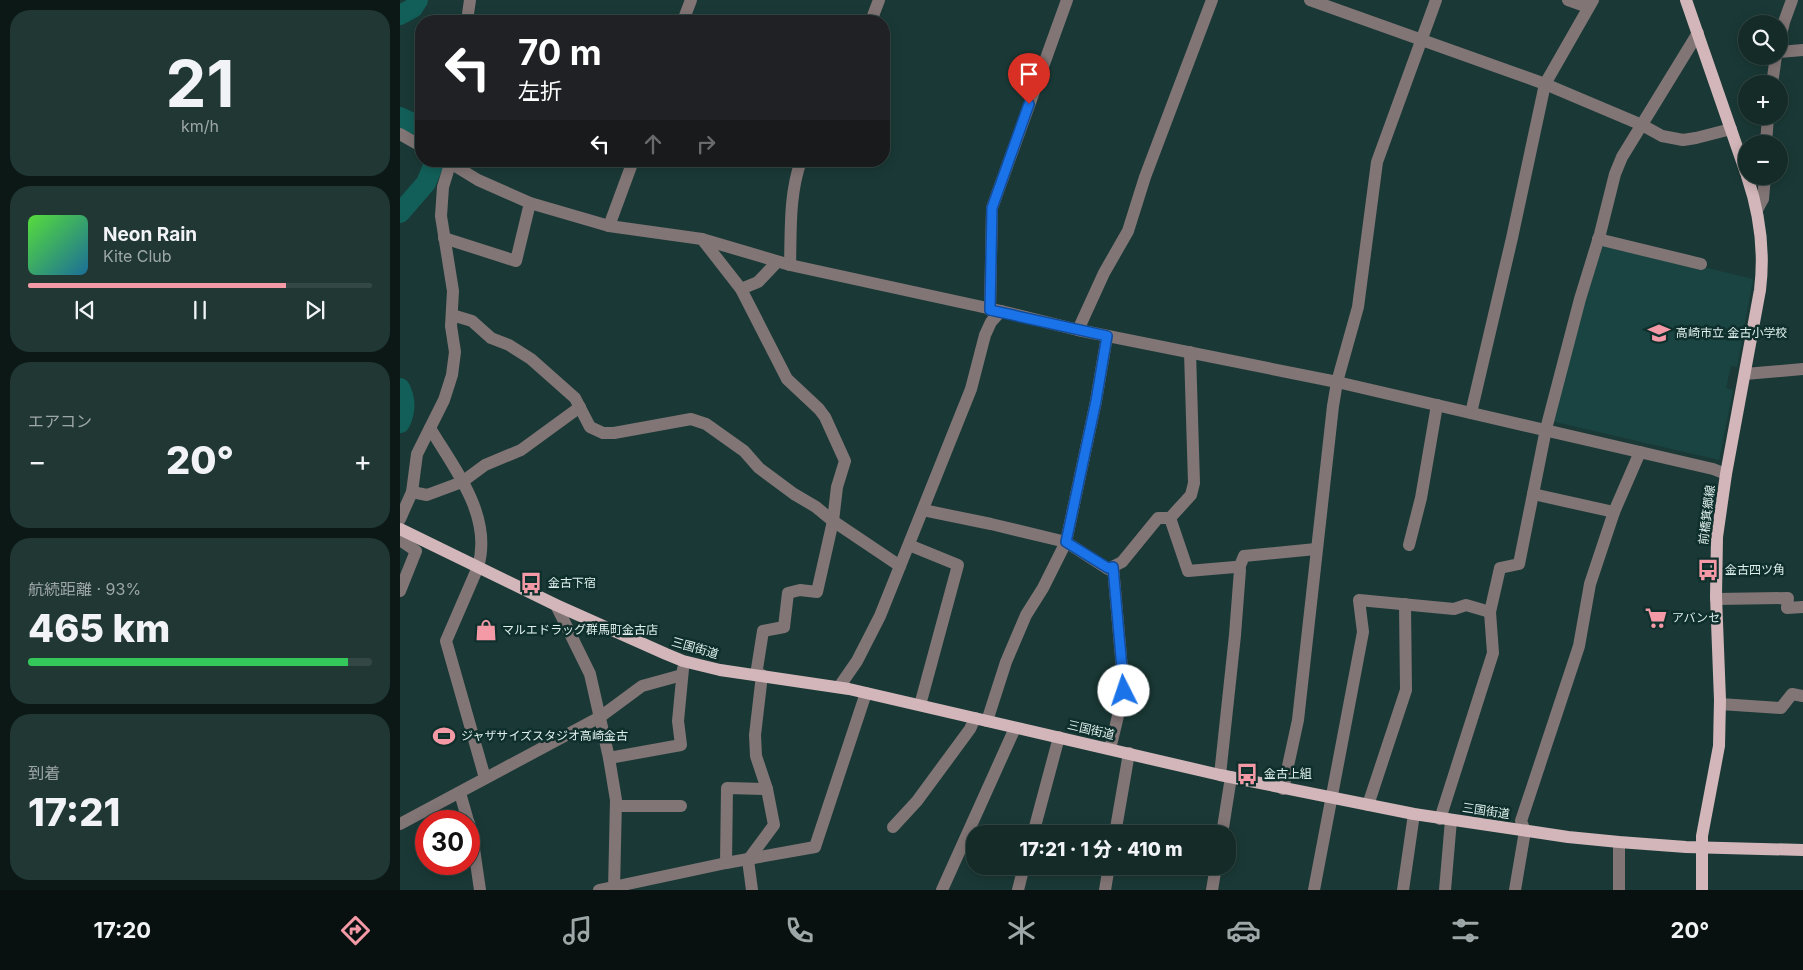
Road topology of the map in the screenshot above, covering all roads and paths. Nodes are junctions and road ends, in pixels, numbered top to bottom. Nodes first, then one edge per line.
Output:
1 (470, 0) edge
2 (691, 0) edge
3 (879, 0) edge
4 (1067, 0) edge
5 (1212, 0) edge
6 (1310, 0) edge
7 (1436, 0) edge
8 (1568, 0) edge
9 (1686, 0) edge
10 (1792, 0) edge
11 (1591, 4) edge
12 (468, 15) edge
13 (685, 15) edge
14 (873, 15) edge
15 (1787, 15) edge
16 (1698, 33) junction
17 (1422, 40) junction
18 (1803, 50) edge
19 (1788, 51) edge
20 (1545, 84) junction
21 (1642, 125) junction
22 (1731, 129) junction
23 (400, 134) edge
24 (415, 143) edge
25 (1738, 149) edge
26 (448, 167) edge
27 (457, 167) edge
28 (631, 167) edge
29 (799, 167) edge
30 (1750, 185) edge
31 (1764, 185) edge
32 (530, 203) junction
33 (1757, 210) junction
34 (609, 226) junction
35 (444, 238) junction
36 (702, 239) junction
37 (1598, 239) junction
38 (784, 264) junction
39 (1701, 264) dead end
40 (741, 289) junction
41 (996, 310) junction
42 (452, 315) junction
43 (1078, 330) junction
44 (1107, 336) junction
45 (1190, 352) junction
46 (1803, 369) edge
47 (1745, 374) junction
48 (1337, 382) junction
49 (1436, 405) junction
50 (580, 407) junction
51 (1471, 412) junction
52 (430, 428) junction
53 (1546, 429) junction
54 (1640, 452) junction
55 (1726, 474) junction
56 (462, 482) junction
57 (412, 492) junction
58 (1533, 494) junction
59 (923, 510) junction
60 (1614, 512) junction
61 (1170, 518) junction
62 (833, 521) junction
63 (401, 532) edge
64 (1066, 542) junction
65 (909, 545) junction
66 (1409, 545) dead end
67 (1316, 549) junction
68 (900, 566) junction
69 (478, 567) junction
70 (1113, 567) junction
71 (1239, 568) junction
72 (400, 592) edge
73 (1716, 599) junction
74 (1405, 604) junction
75 (556, 605) junction
76 (1803, 607) edge
77 (1490, 612) junction
78 (683, 661) junction
79 (682, 675) junction
80 (759, 675) junction
81 (839, 687) junction
82 (866, 693) junction
83 (1803, 696) edge
84 (1720, 704) junction
85 (920, 705) junction
86 (600, 717) junction
87 (981, 720) junction
88 (1015, 728) junction
89 (1059, 737) junction
90 (1110, 749) junction
91 (1129, 753) junction
92 (609, 758) junction
93 (1226, 776) junction
94 (485, 778) junction
95 (767, 789) junction
96 (1283, 789) junction
97 (460, 793) junction
98 (1331, 798) junction
99 (1368, 805) junction
100 (616, 806) junction
101 (681, 806) dead end
102 (465, 810) edge
103 (1414, 814) junction
104 (1445, 819) junction
105 (400, 824) edge
106 (1035, 825) edge
107 (1117, 825) edge
108 (1223, 825) edge
109 (893, 827) dead end
110 (1525, 831) junction
111 (1619, 842) junction
112 (1701, 848) junction
113 (1803, 850) edge
114 (748, 860) junction
115 (726, 864) junction
116 (478, 875) edge
117 (1022, 875) edge
118 (1108, 875) edge
119 (1214, 875) edge
120 (614, 889) edge
121 (480, 890) edge
122 (599, 890) edge
123 (752, 890) edge
124 (942, 890) edge
125 (1018, 890) edge
126 (1105, 890) edge
127 (1212, 890) edge
128 (1314, 890) edge
129 (1402, 890) edge
130 (1445, 890) edge
131 (1515, 890) edge
132 (1619, 890) edge
133 (1702, 890) edge

1 - 12 street
2 - 13 street
3 - 14 street
4 - 41 street
5 - 43 street
6 - 17 street
7 - 17 street
8 - 11 street
9 - 16 main road, 前橋箕郷線
10 - 15 street
11 - 20 street
16 - 21 street
16 - 22 main road, 前橋箕郷線
17 - 20 street
17 - 48 street
18 - 19 street
20 - 21 street
20 - 51 street
21 - 22 street
21 - 37 street
22 - 25 main road, 前橋箕郷線
23 - 24 street
26 - 35 street
27 - 32 street
28 - 34 street
29 - 38 street
30 - 33 main road, 前橋箕郷線
31 - 33 street
32 - 34 street
32 - 35 street
33 - 47 main road, 前橋箕郷線
34 - 36 street
35 - 42 street
36 - 38 street
36 - 40 street
37 - 39 street
37 - 53 street
38 - 40 street
38 - 41 street
40 - 62 street
41 - 43 street
41 - 59 street
42 - 50 street
42 - 52 street
43 - 44 street
44 - 45 street
44 - 64 street
45 - 48 street
45 - 61 street
46 - 47 street
47 - 55 main road, 前橋箕郷線
48 - 49 street
48 - 67 street
49 - 51 street
49 - 66 street
50 - 56 street
50 - 62 street
51 - 53 street
52 - 56 street
52 - 57 street
53 - 54 street
53 - 58 street
54 - 55 street
54 - 60 street
55 - 73 main road, 前橋箕郷線
56 - 57 street
56 - 69 street
57 - 63 street
58 - 60 street
58 - 77 street
59 - 64 street
59 - 65 street
60 - 110 street
61 - 70 street
61 - 71 street
62 - 68 street
62 - 80 street
63 - 69 main road, 三国街道
63 - 72 street
64 - 70 street
64 - 87 street
65 - 68 street
65 - 85 street
67 - 71 street
67 - 96 street
68 - 81 street
69 - 75 main road, 三国街道
69 - 94 street
70 - 90 street
71 - 93 street
73 - 76 street
73 - 84 main road, 前橋箕郷線
74 - 77 street
74 - 98 street
74 - 99 street
75 - 78 main road, 三国街道
75 - 86 street
77 - 104 street
78 - 79 street
78 - 80 main road, 三国街道
79 - 86 street
79 - 92 street
80 - 81 main road, 三国街道
80 - 95 street
81 - 82 main road, 三国街道
82 - 85 main road, 三国街道
82 - 114 street
83 - 84 street
84 - 112 main road, 前橋箕郷線
85 - 87 main road, 三国街道
86 - 92 street
86 - 94 street
87 - 88 main road, 三国街道
87 - 109 street
88 - 89 main road, 三国街道
88 - 124 street
89 - 90 main road, 三国街道
89 - 106 street
90 - 91 main road, 三国街道
91 - 93 main road, 三国街道
91 - 107 street
92 - 100 street
93 - 96 main road, 三国街道
93 - 108 street
94 - 97 street
95 - 114 street
95 - 115 street
96 - 98 main road, 三国街道
97 - 102 street
97 - 105 street
98 - 99 main road, 三国街道
98 - 128 street
99 - 103 main road, 三国街道
100 - 101 street
100 - 120 street
103 - 104 main road, 三国街道
103 - 129 street
104 - 110 main road, 三国街道
104 - 130 street
110 - 111 main road, 三国街道
110 - 131 street
111 - 112 main road, 三国街道
111 - 132 street
112 - 113 main road, 三国街道
112 - 133 main road, 前橋箕郷線
114 - 115 street
114 - 123 street
115 - 120 street
116 - 121 street
117 - 125 street
118 - 126 street
119 - 127 street
120 - 122 street

